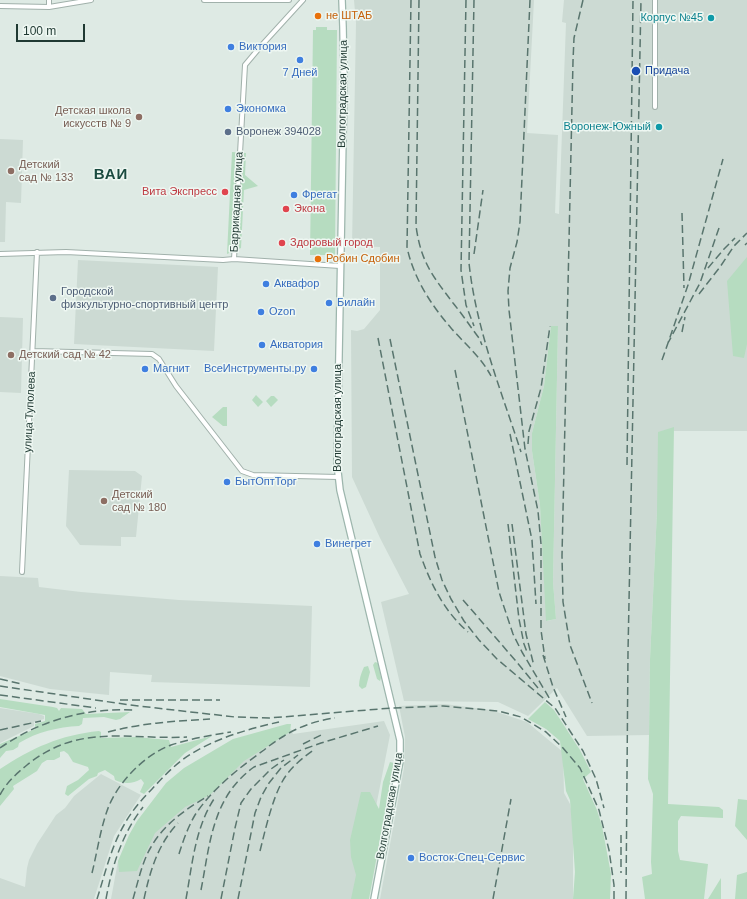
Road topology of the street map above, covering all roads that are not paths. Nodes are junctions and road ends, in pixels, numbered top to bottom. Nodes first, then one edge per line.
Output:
1 (49, 0) edge
2 (90, 0) edge
3 (204, 0) edge
4 (289, 0) edge
5 (303, 0) edge
6 (342, 0) edge
7 (655, 0) edge
8 (0, 6) edge
9 (49, 7) junction
10 (654, 106) dead end
11 (37, 252) junction
12 (0, 254) edge
13 (234, 259) junction
14 (340, 266) junction
15 (33, 351) junction
16 (338, 477) junction
17 (22, 572) dead end
18 (374, 899) edge

1 - 9 street
2 - 9 street
3 - 4 street
5 - 13 street, Баррикадная улица
6 - 14 main road, Волгоградская улица
7 - 10 street
8 - 9 street
11 - 12 street
11 - 13 street
11 - 15 street, улица Туполева
13 - 14 street
14 - 16 main road, Волгоградская улица
15 - 16 street
15 - 17 street, улица Туполева
16 - 18 main road, Волгоградская улица

